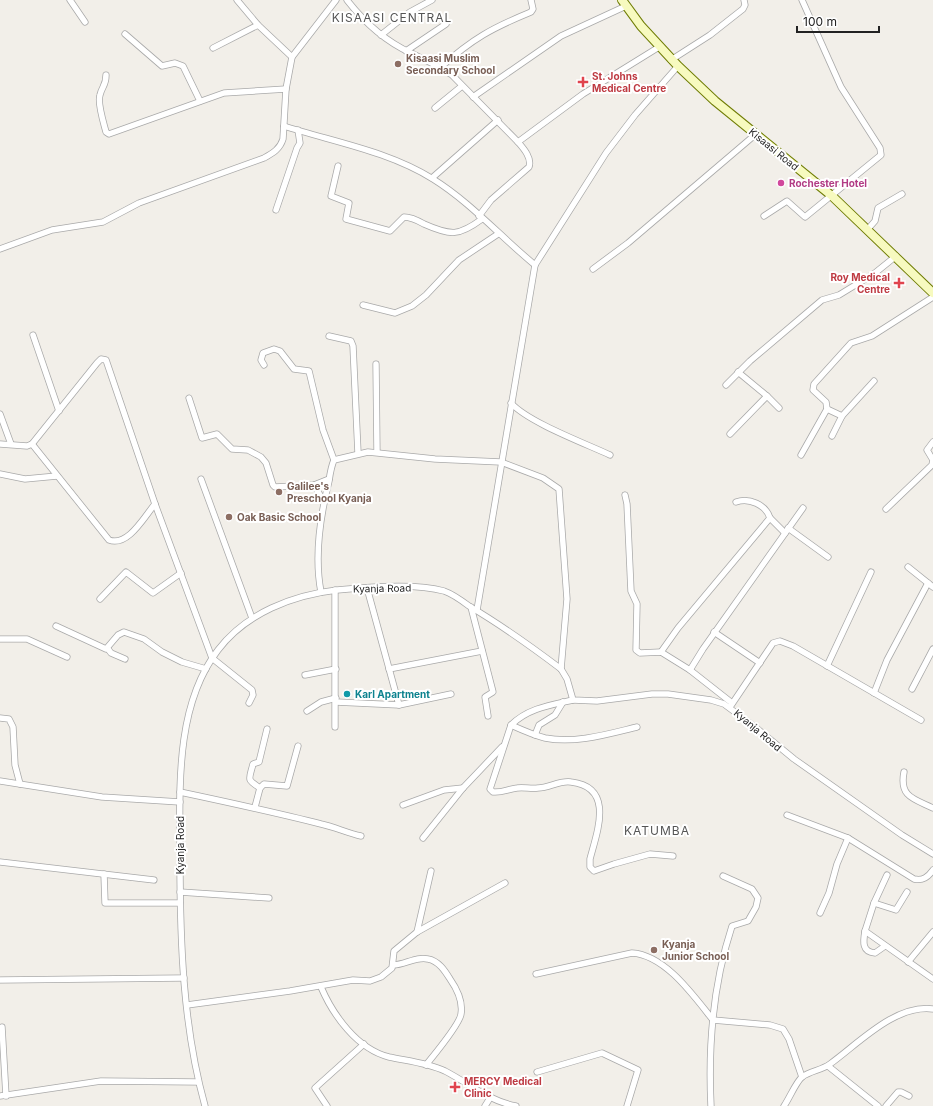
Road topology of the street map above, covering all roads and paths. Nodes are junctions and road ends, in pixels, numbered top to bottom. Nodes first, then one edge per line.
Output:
1 (70, 0) edge
2 (237, 0) edge
3 (336, 0) edge
4 (347, 0) edge
5 (432, 0) edge
6 (530, 0) edge
7 (744, 0) edge
8 (802, 0) edge
9 (624, 3) edge
10 (85, 22) dead end
11 (446, 24) dead end
12 (258, 25) junction
13 (125, 34) dead end
14 (381, 35) junction
15 (660, 47) junction
16 (213, 48) dead end
17 (406, 51) junction
18 (292, 57) junction
19 (671, 60) junction
20 (678, 66) junction
21 (441, 67) junction
22 (106, 75) dead end
23 (462, 86) junction
24 (286, 89) junction
25 (474, 97) junction
26 (200, 101) junction
27 (434, 108) dead end
28 (498, 120) junction
29 (284, 126) junction
30 (298, 130) junction
31 (756, 134) junction
32 (518, 142) junction
33 (338, 166) dead end
34 (432, 178) junction
35 (902, 194) dead end
36 (832, 196) junction
37 (276, 210) dead end
38 (764, 216) dead end
39 (481, 217) junction
40 (868, 230) junction
41 (498, 234) junction
42 (0, 249) edge
43 (896, 256) junction
44 (534, 266) junction
45 (593, 269) dead end
46 (933, 293) edge
47 (933, 297) edge
48 (363, 305) dead end
49 (33, 335) dead end
50 (329, 336) dead end
51 (376, 364) dead end
52 (264, 365) dead end
53 (738, 372) junction
54 (874, 381) dead end
55 (726, 385) dead end
56 (767, 396) junction
57 (189, 398) dead end
58 (511, 403) junction
59 (779, 408) dead end
60 (827, 409) junction
61 (59, 411) junction
62 (0, 414) edge
63 (842, 416) junction
64 (730, 434) dead end
65 (832, 436) dead end
66 (933, 442) edge
67 (0, 444) edge
68 (11, 444) junction
69 (32, 444) junction
70 (377, 452) junction
71 (358, 453) junction
72 (610, 455) dead end
73 (801, 455) dead end
74 (334, 460) junction
75 (501, 462) junction
76 (0, 474) edge
77 (57, 476) junction
78 (201, 479) dead end
79 (329, 479) junction
80 (314, 485) junction
81 (625, 495) dead end
82 (324, 502) junction
83 (736, 502) dead end
84 (155, 504) junction
85 (803, 508) dead end
86 (886, 508) dead end
87 (770, 518) junction
88 (786, 530) junction
89 (828, 557) dead end
90 (908, 567) dead end
91 (871, 572) dead end
92 (181, 573) junction
93 (928, 583) junction
94 (933, 587) edge
95 (367, 588) junction
96 (335, 590) junction
97 (321, 592) junction
98 (100, 599) dead end
99 (474, 608) junction
100 (252, 618) junction
101 (56, 626) dead end
102 (714, 632) junction
103 (0, 639) edge
104 (108, 649) junction
105 (933, 649) edge
106 (482, 651) junction
107 (661, 652) junction
108 (67, 657) dead end
109 (212, 658) junction
110 (126, 659) dead end
111 (760, 663) junction
112 (827, 666) junction
113 (206, 668) junction
114 (336, 669) junction
115 (389, 669) junction
116 (561, 669) junction
117 (690, 670) junction
118 (305, 675) dead end
119 (912, 689) dead end
120 (874, 693) junction
121 (451, 694) dead end
122 (336, 700) junction
123 (574, 700) junction
124 (563, 702) junction
125 (249, 703) dead end
126 (400, 705) junction
127 (731, 705) junction
128 (307, 711) dead end
129 (488, 716) dead end
130 (0, 718) edge
131 (921, 720) dead end
132 (511, 725) junction
133 (335, 727) dead end
134 (637, 727) dead end
135 (267, 729) dead end
136 (535, 734) junction
137 (298, 746) dead end
138 (503, 747) junction
139 (904, 772) dead end
140 (0, 781) edge
141 (20, 784) junction
142 (260, 788) junction
143 (463, 788) junction
144 (180, 792) junction
145 (180, 802) junction
146 (403, 805) dead end
147 (255, 807) junction
148 (933, 808) edge
149 (787, 815) dead end
150 (361, 836) dead end
151 (423, 838) dead end
152 (848, 838) junction
153 (933, 854) edge
154 (674, 856) dead end
155 (0, 862) edge
156 (933, 870) edge
157 (431, 871) dead end
158 (104, 874) junction
159 (887, 875) dead end
160 (723, 876) dead end
161 (154, 880) dead end
162 (505, 883) dead end
163 (180, 892) junction
164 (907, 892) dead end
165 (269, 898) dead end
166 (180, 903) junction
167 (874, 903) junction
168 (820, 913) dead end
169 (865, 931) junction
170 (417, 932) junction
171 (933, 932) edge
172 (885, 946) junction
173 (908, 962) junction
174 (393, 965) junction
175 (536, 974) dead end
176 (184, 978) junction
177 (933, 979) edge
178 (0, 980) edge
179 (320, 987) junction
180 (187, 1004) junction
181 (933, 1009) edge
182 (713, 1020) junction
183 (2, 1026) dead end
184 (364, 1044) junction
185 (426, 1065) junction
186 (828, 1066) junction
187 (537, 1072) dead end
188 (802, 1078) junction
189 (198, 1082) junction
190 (3, 1096) edge
191 (908, 1096) dead end
192 (490, 1098) junction
193 (205, 1106) edge
194 (327, 1106) edge
195 (485, 1106) edge
196 (516, 1106) edge
197 (627, 1106) edge
198 (711, 1106) edge
199 (784, 1106) edge
200 (878, 1106) edge
201 (886, 1106) edge

1 - 10 street
2 - 12 street
3 - 18 street
4 - 14 street
5 - 14 street
6 - 21 street
7 - 19 street
8 - 36 street
9 - 15 main road, Kisaasi Road
9 - 25 street
11 - 17 street
12 - 16 street
12 - 18 street
13 - 26 street
14 - 17 street
15 - 19 main road, Kisaasi Road
15 - 32 street
17 - 21 street
18 - 24 street
19 - 20 main road, Kisaasi Road
20 - 31 main road, Kisaasi Road
20 - 44 street
21 - 23 street
22 - 26 street
23 - 25 street
23 - 27 street
24 - 26 street
24 - 29 street
25 - 28 street
28 - 32 street
28 - 34 street
29 - 30 street
29 - 42 street
30 - 34 street
30 - 37 street
31 - 36 main road, Kisaasi Road
31 - 45 street
32 - 39 street
33 - 39 street
34 - 39 street
35 - 40 street
36 - 38 street
36 - 40 main road, Kisaasi Road
39 - 41 street
40 - 43 main road, Kisaasi Road
41 - 44 street
41 - 48 street
43 - 46 main road, Kisaasi Road
43 - 53 street
44 - 58 street
47 - 60 street
49 - 61 street
50 - 71 street
51 - 70 street
52 - 74 street
53 - 55 street
53 - 56 street
54 - 63 street
56 - 59 street
56 - 64 street
57 - 80 street
58 - 72 street
58 - 75 street
60 - 63 street
60 - 73 street
61 - 69 street
61 - 84 street
62 - 68 street
63 - 65 street
66 - 86 street
67 - 68 street
68 - 69 street
69 - 77 street
70 - 71 street
70 - 75 street
71 - 74 street
74 - 79 street
75 - 99 street
75 - 116 street
76 - 77 street
77 - 84 street
78 - 100 street
79 - 80 street
79 - 82 street
80 - 82 street
81 - 107 street
82 - 97 street
83 - 87 street
84 - 92 street
85 - 88 street
87 - 88 street
87 - 107 street
88 - 89 street
88 - 102 street
90 - 93 street
91 - 112 street
92 - 98 street
92 - 109 street
93 - 94 street
93 - 120 street
95 - 96 street, Kyanja Road
95 - 99 street, Kyanja Road
95 - 115 street
96 - 97 street, Kyanja Road
96 - 114 street
97 - 100 street, Kyanja Road
99 - 106 street
99 - 116 street, Kyanja Road
100 - 109 street, Kyanja Road
101 - 104 street
102 - 111 street
102 - 117 street
103 - 108 street
104 - 110 street
104 - 113 street
105 - 119 street
106 - 115 street
106 - 129 street
107 - 117 street
109 - 113 street, Kyanja Road
109 - 125 street
111 - 112 street
111 - 127 street
112 - 120 street
113 - 144 street, Kyanja Road
114 - 118 street
114 - 122 street
115 - 126 street
116 - 123 street, Kyanja Road
117 - 127 street
120 - 131 street
121 - 126 street
122 - 126 street
122 - 128 street
122 - 133 street
123 - 124 street
123 - 127 street, Kyanja Road
124 - 132 street
124 - 136 street
127 - 153 street, Kyanja Road
130 - 141 street
132 - 136 street
132 - 138 street
134 - 136 street
135 - 142 street
137 - 142 street
138 - 143 street
138 - 154 street
139 - 148 street
140 - 141 street
141 - 145 street
142 - 147 street
143 - 146 street
143 - 151 street
144 - 145 street, Kyanja Road
144 - 147 street
145 - 163 street, Kyanja Road
147 - 150 street
149 - 152 street
152 - 156 street
152 - 168 street
155 - 158 street
157 - 170 street
158 - 161 street
158 - 166 street
159 - 167 street
160 - 182 street
162 - 170 street
163 - 165 street
163 - 166 street, Kyanja Road
164 - 167 street
166 - 176 street, Kyanja Road
167 - 169 street
169 - 172 street
169 - 172 street
170 - 174 street
171 - 173 street
172 - 173 street
173 - 177 street
174 - 179 street
174 - 185 street
175 - 182 street
176 - 178 street
176 - 180 street, Kyanja Road
179 - 180 street
179 - 184 street
180 - 189 street, Kyanja Road
181 - 186 street
182 - 188 street
182 - 198 street
183 - 190 street
184 - 185 street
184 - 194 street
185 - 192 street
186 - 188 street
186 - 200 street
187 - 197 street
188 - 199 street
189 - 190 street
189 - 193 street, Kyanja Road
191 - 201 street
192 - 195 street
192 - 196 street

